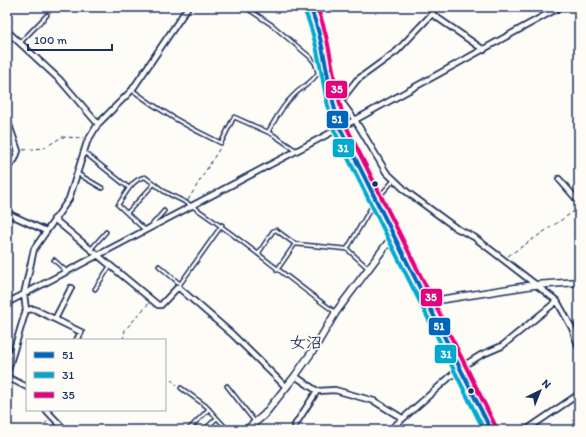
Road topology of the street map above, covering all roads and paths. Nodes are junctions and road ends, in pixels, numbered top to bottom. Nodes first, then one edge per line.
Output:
1 (188, 7) edge
2 (245, 7) edge
3 (310, 7) edge
4 (434, 7) edge
5 (560, 7) edge
6 (432, 14) junction
7 (47, 15) dead end
8 (7, 31) edge
9 (20, 43) junction
10 (484, 50) junction
11 (132, 90) junction
12 (341, 101) junction
13 (334, 109) junction
14 (7, 119) edge
15 (355, 120) junction
16 (98, 124) junction
17 (340, 128) junction
18 (268, 132) junction
19 (89, 140) junction
20 (221, 143) junction
21 (18, 151) junction
22 (297, 151) junction
23 (84, 152) junction
24 (7, 168) edge
25 (78, 174) junction
26 (560, 179) dead end
27 (394, 180) junction
28 (154, 184) junction
29 (102, 188) dead end
30 (129, 188) junction
31 (375, 201) junction
32 (579, 202) edge
33 (190, 205) junction
34 (579, 208) edge
35 (164, 211) dead end
36 (7, 213) edge
37 (127, 213) junction
38 (54, 219) junction
39 (222, 226) junction
40 (146, 230) junction
41 (46, 231) junction
42 (106, 232) dead end
43 (393, 236) junction
44 (296, 244) junction
45 (347, 249) junction
46 (91, 250) junction
47 (258, 254) junction
48 (98, 256) junction
49 (54, 260) dead end
50 (502, 260) junction
51 (110, 266) junction
52 (159, 266) dead end
53 (368, 268) junction
54 (277, 270) junction
55 (67, 272) junction
56 (579, 282) edge
57 (179, 285) junction
58 (534, 285) junction
59 (71, 288) dead end
60 (95, 290) dead end
61 (24, 294) junction
62 (152, 300) junction
63 (557, 301) junction
64 (426, 302) junction
65 (7, 303) edge
66 (26, 310) junction
67 (336, 312) junction
68 (55, 319) junction
69 (78, 339) edge
70 (123, 339) edge
71 (579, 348) edge
72 (460, 368) junction
73 (7, 373) edge
74 (166, 376) edge
75 (295, 376) junction
76 (7, 378) edge
77 (227, 386) dead end
78 (26, 387) edge
79 (181, 388) joint
80 (286, 388) junction
81 (317, 391) junction
82 (579, 394) edge
83 (209, 409) junction
84 (47, 411) edge
85 (217, 418) junction
86 (402, 418) junction
87 (255, 422) junction
88 (295, 425) dead end
89 (65, 430) edge
90 (188, 430) edge
91 (204, 430) edge
92 (228, 430) edge
93 (246, 430) edge
94 (390, 430) edge
95 (491, 430) edge
96 (526, 430) edge

1 - 11 street
2 - 18 lane
3 - 13 main road
4 - 6 street
5 - 10 street
6 - 10 street
6 - 12 street
7 - 9 lane
8 - 9 street
9 - 16 street
10 - 15 street
11 - 16 street
11 - 20 lane
12 - 13 street
12 - 15 street
13 - 17 main road
14 - 21 street
15 - 17 street
15 - 27 street
16 - 19 street
17 - 22 street
17 - 31 main road
18 - 20 lane
18 - 22 lane
19 - 21 path
19 - 23 street
20 - 33 path
21 - 24 street
22 - 33 street
23 - 25 street
23 - 30 lane
25 - 29 lane
25 - 38 street
26 - 32 street
27 - 31 lane
27 - 50 street
28 - 30 lane
28 - 33 lane
28 - 37 lane
30 - 37 lane
31 - 43 main road
31 - 45 lane
33 - 39 lane
33 - 40 street
34 - 50 path
35 - 40 lane
36 - 41 street
37 - 40 lane
38 - 41 street
38 - 46 street
39 - 47 lane
39 - 57 lane
40 - 48 street
41 - 61 street
42 - 46 lane
43 - 53 street
43 - 64 main road
44 - 45 lane
44 - 47 lane
44 - 54 lane
45 - 53 lane
46 - 48 street
47 - 54 lane
48 - 51 street
48 - 55 street
49 - 55 lane
50 - 58 street
51 - 60 lane
51 - 62 street
52 - 57 lane
53 - 67 street
54 - 67 lane
55 - 61 street
56 - 58 street
57 - 62 street
57 - 80 street
58 - 63 street
58 - 64 street
59 - 68 street
61 - 65 street
61 - 66 street
62 - 70 path
63 - 71 street
63 - 72 street
64 - 72 main road
66 - 68 street
66 - 73 street
67 - 75 street
68 - 69 street
72 - 86 street
72 - 95 main road
74 - 79 path
75 - 80 street
75 - 81 street
76 - 78 street
77 - 87 lane
79 - 83 lane
80 - 87 street
81 - 86 street
81 - 88 street
82 - 96 street
83 - 85 lane
83 - 90 lane
84 - 89 street
85 - 91 lane
85 - 92 lane
86 - 94 street
87 - 93 street

